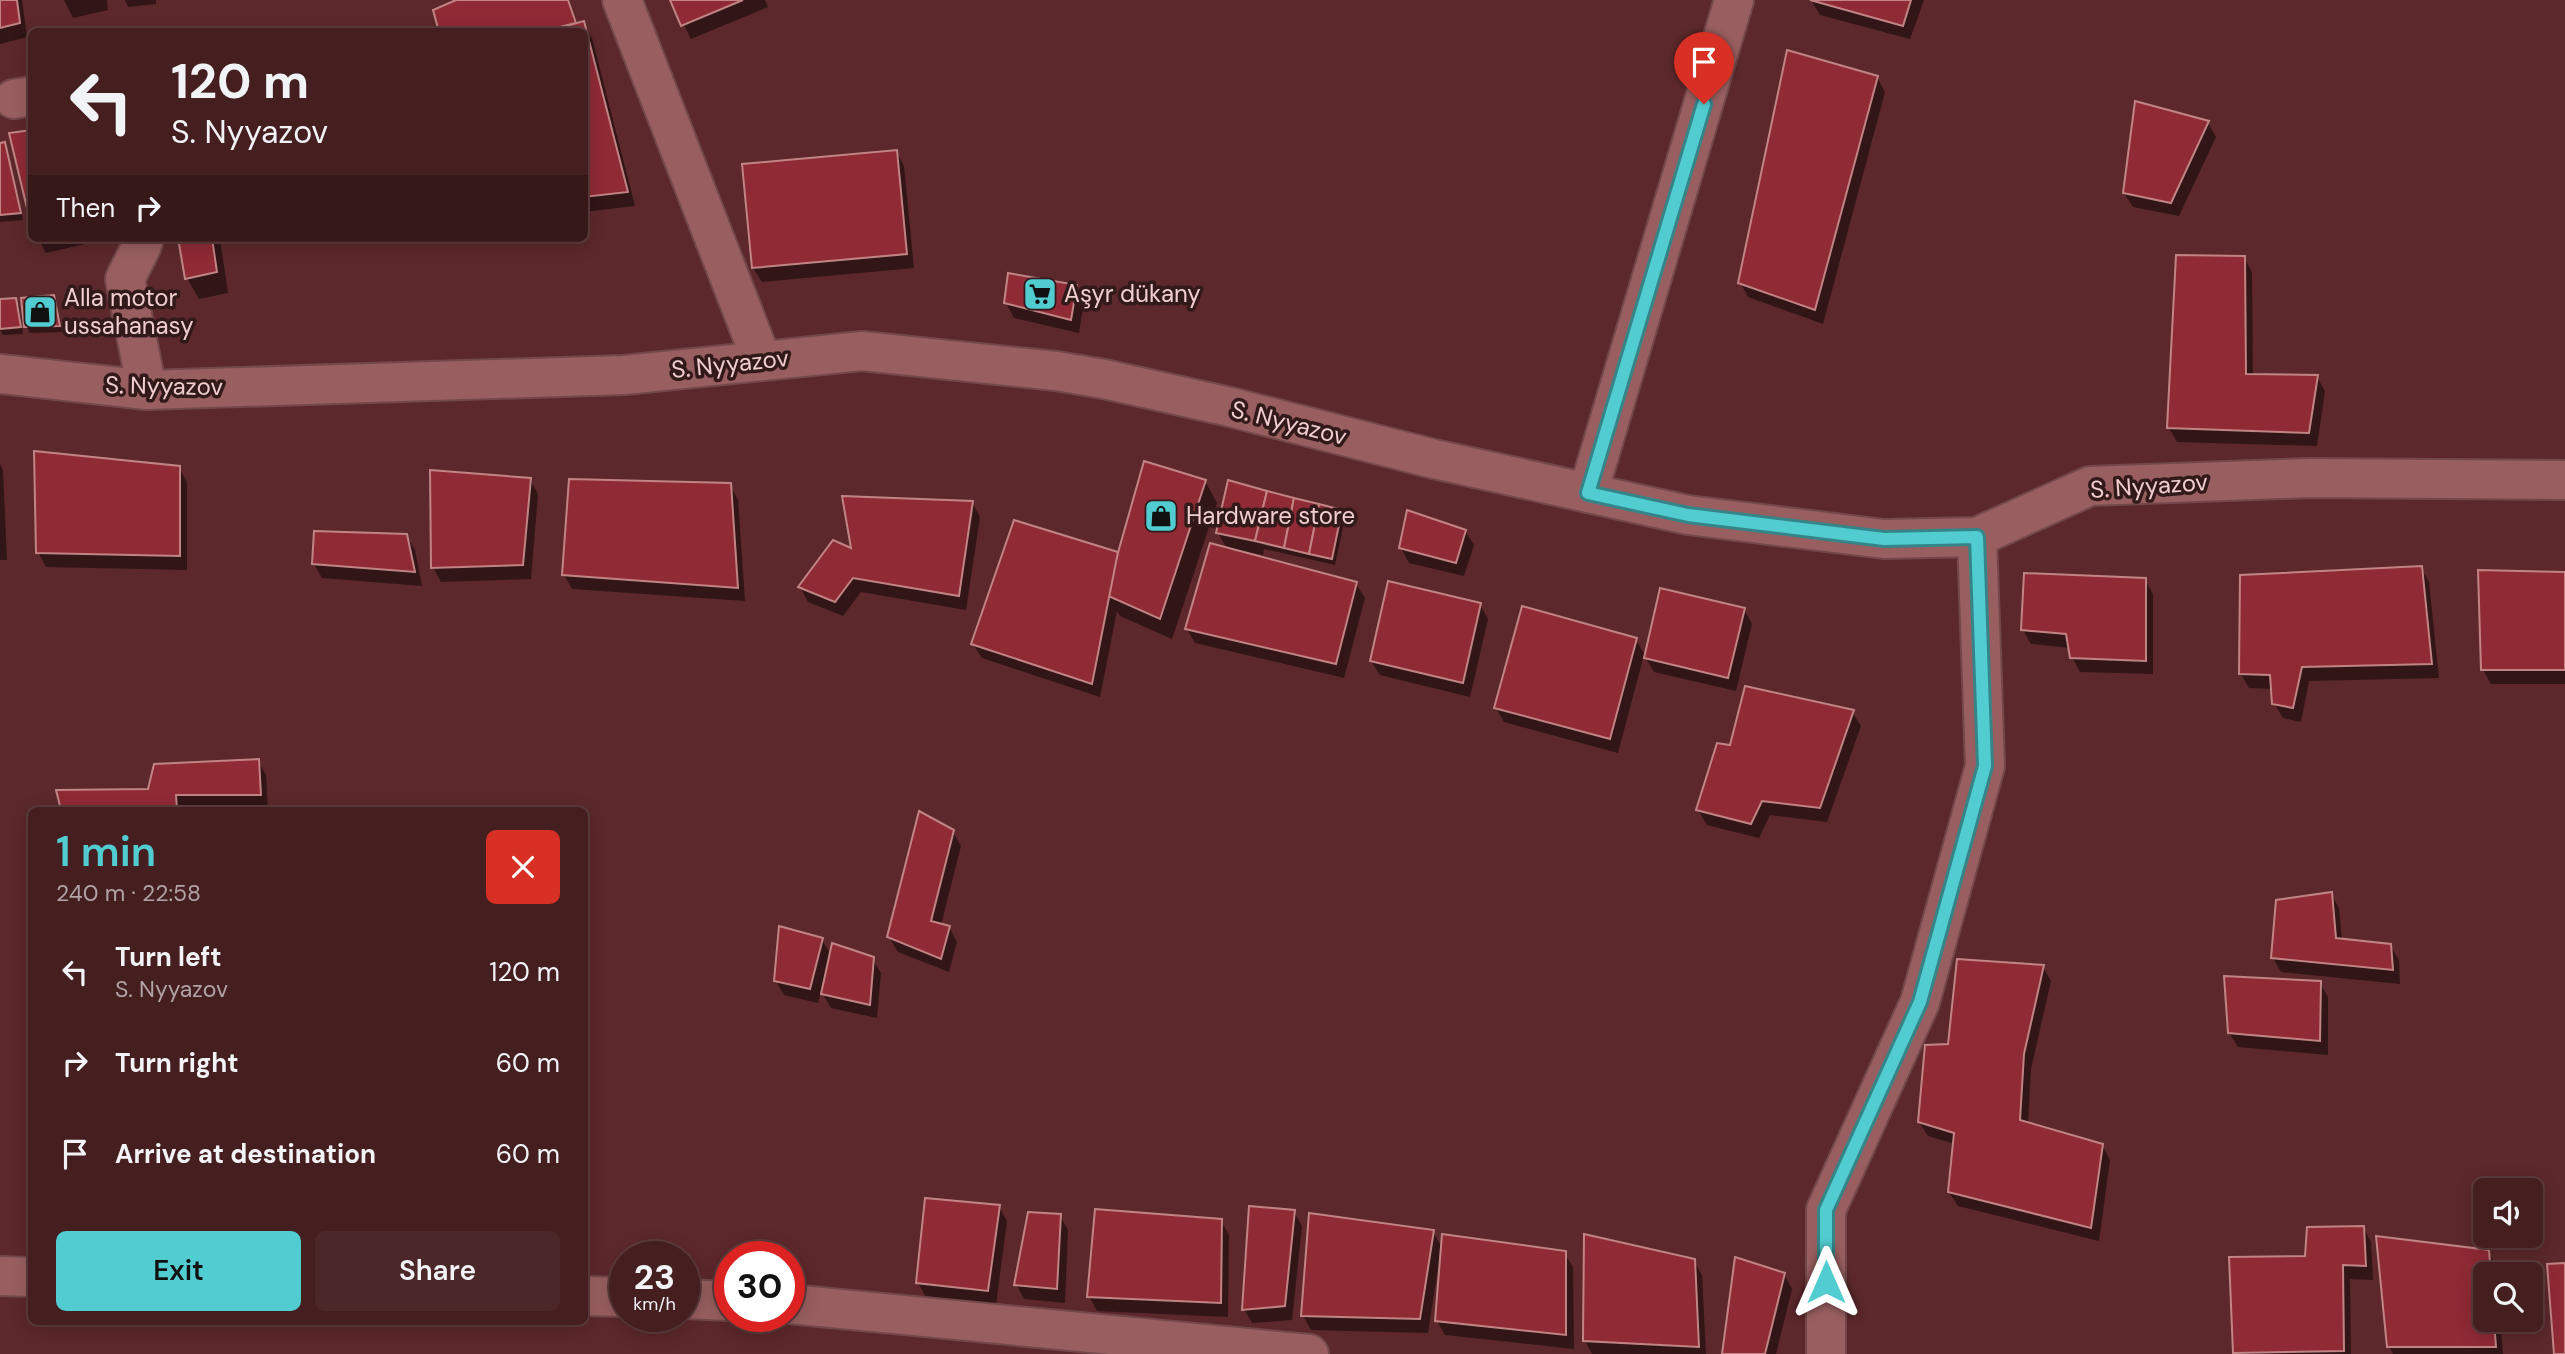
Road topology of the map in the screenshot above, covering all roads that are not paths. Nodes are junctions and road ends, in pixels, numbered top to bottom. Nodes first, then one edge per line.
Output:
1 (622, 0) edge
2 (1734, 0) edge
3 (143, 242) edge
4 (762, 361) junction
5 (0, 374) edge
6 (147, 390) junction
7 (2565, 480) edge
8 (1588, 493) junction
9 (1977, 537) junction
10 (0, 1276) edge
11 (28, 1277) edge
12 (588, 1296) edge
13 (609, 1297) edge
14 (805, 1306) edge
15 (1309, 1354) edge
16 (1826, 1354) edge

1 - 4 street
2 - 8 street
3 - 6 street
4 - 6 street, S. Nyyazov
4 - 8 street, S. Nyyazov
5 - 6 street, S. Nyyazov
7 - 9 street, S. Nyyazov
8 - 9 street, S. Nyyazov
9 - 16 street
10 - 11 street
12 - 13 street
14 - 15 street

